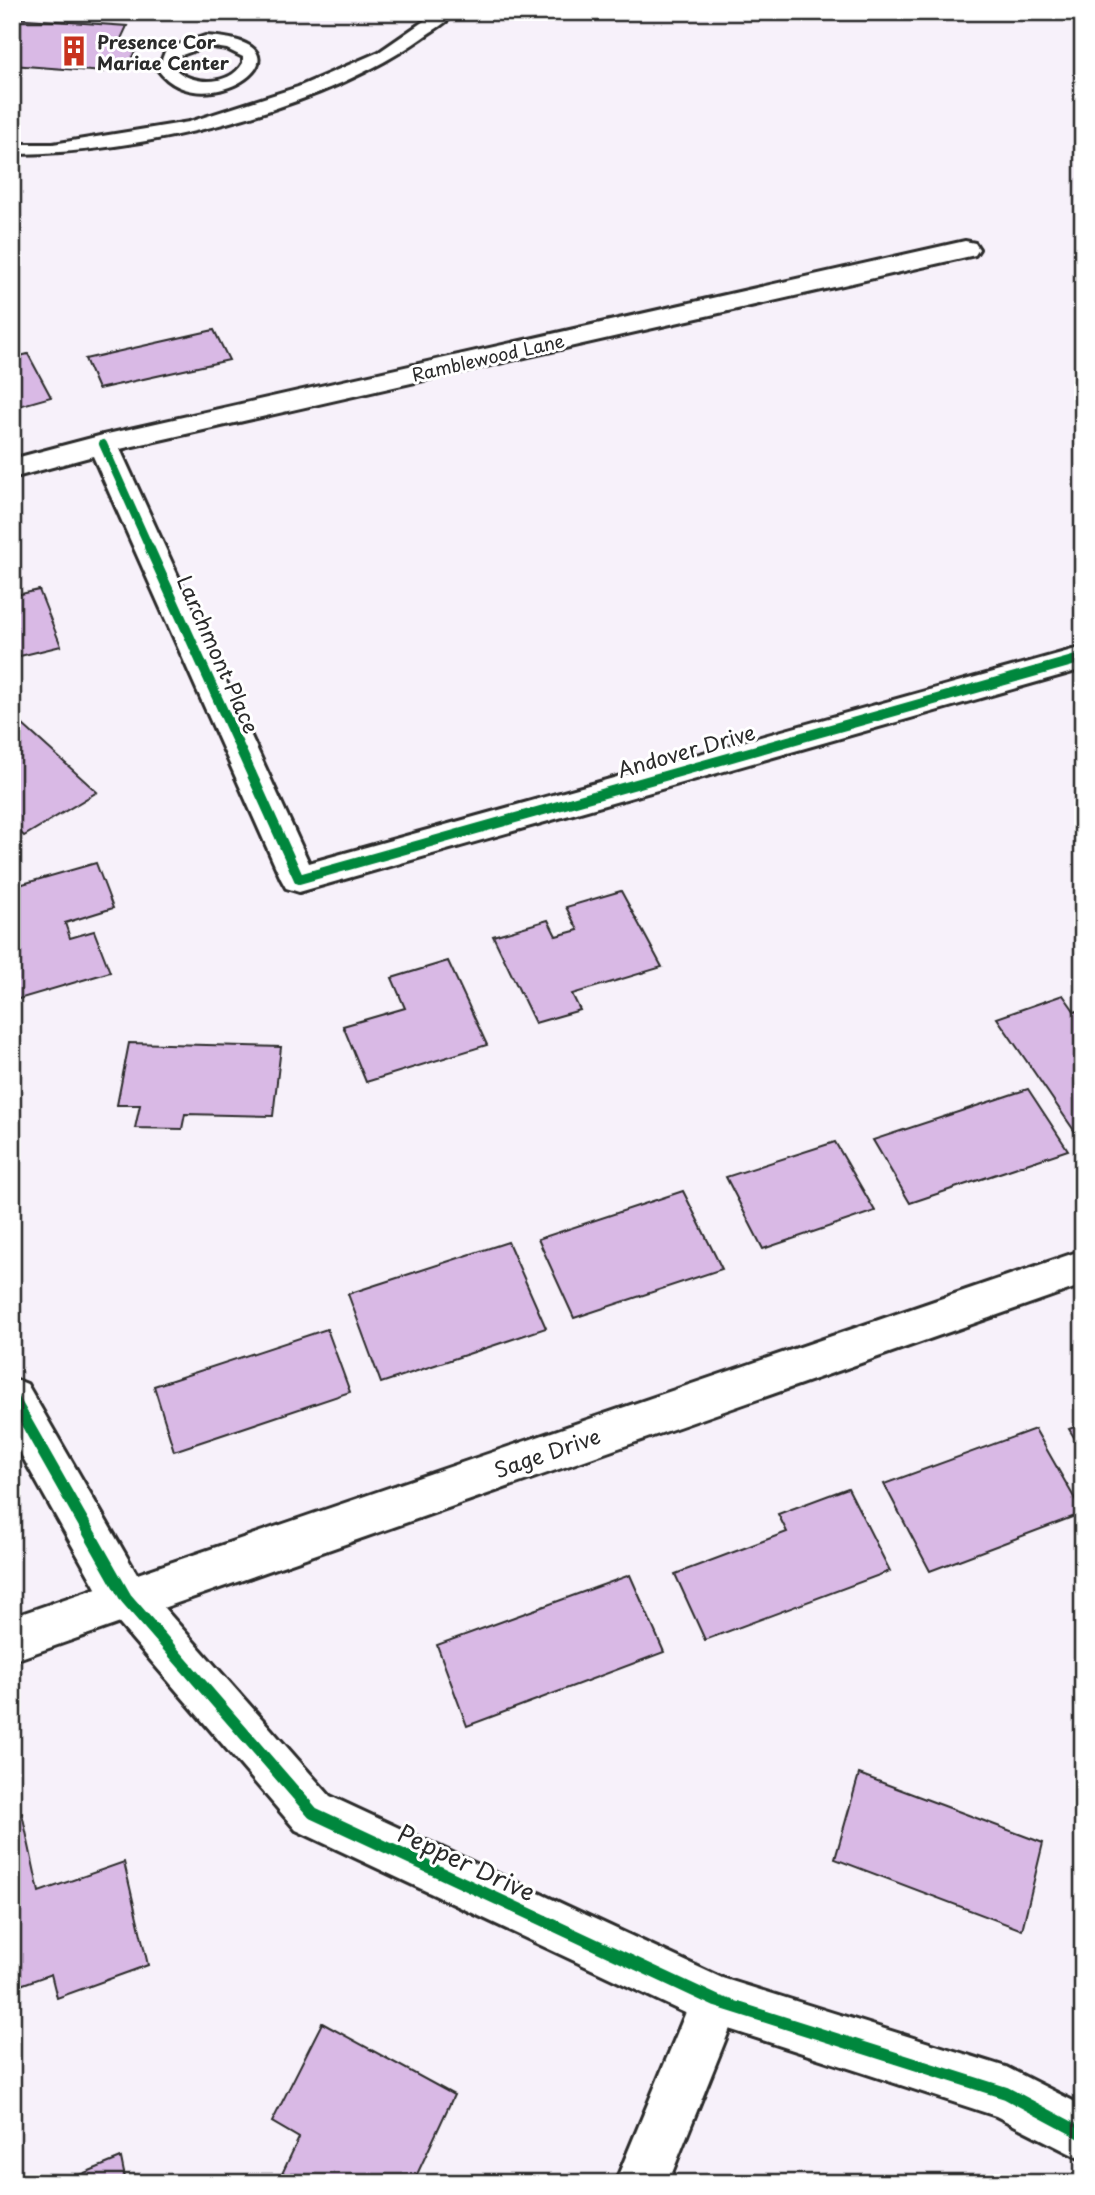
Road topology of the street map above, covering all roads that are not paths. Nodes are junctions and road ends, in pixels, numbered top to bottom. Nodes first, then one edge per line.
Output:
1 (448, 12) edge
2 (189, 84) dead end
3 (201, 124) junction
4 (12, 149) edge
5 (965, 250) dead end
6 (103, 444) junction
7 (12, 469) edge
8 (1083, 658) edge
9 (299, 879) joint
10 (1083, 1267) edge
11 (12, 1397) edge
12 (126, 1598) junction
13 (12, 1639) edge
14 (716, 2001) junction
15 (1083, 2134) edge
16 (641, 2183) edge

1 - 3 lane
2 - 3 lane
3 - 4 lane
5 - 6 street, Ramblewood Lane
6 - 7 street, Ramblewood Lane
6 - 9 street, Larchmont Place
8 - 9 street, Andover Drive
10 - 12 street, Sage Drive
11 - 12 street, Pepper Drive
12 - 13 street, Sage Drive
12 - 14 street, Pepper Drive
14 - 15 street, Pepper Drive
14 - 16 street

